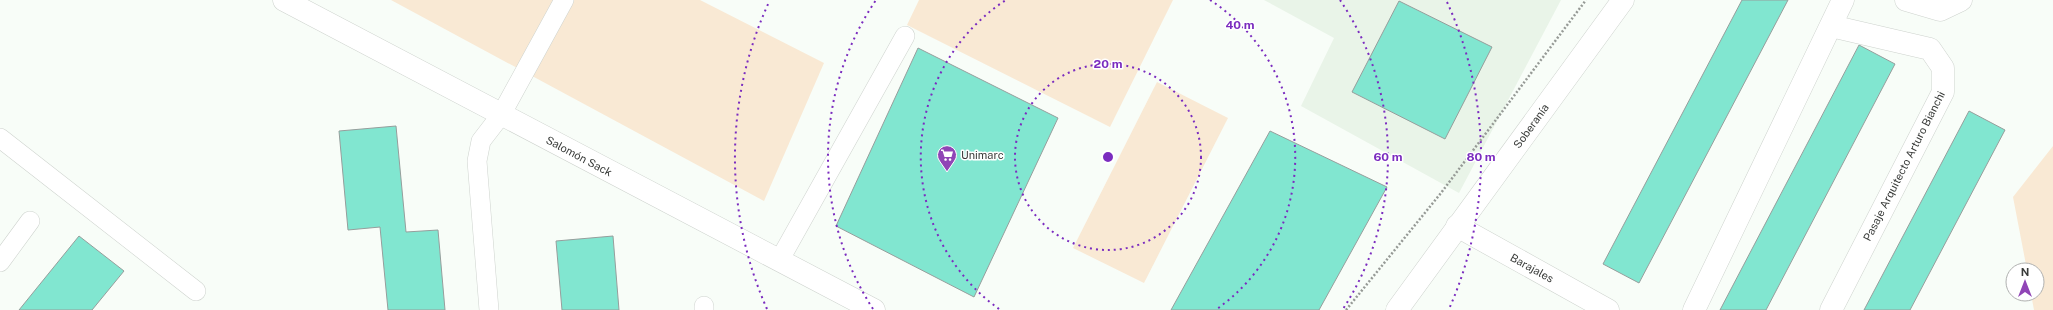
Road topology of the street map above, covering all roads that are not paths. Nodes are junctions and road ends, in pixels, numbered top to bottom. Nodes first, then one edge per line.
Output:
1 (284, 0) edge
2 (564, 0) edge
3 (1623, 0) edge
4 (1843, 0) edge
5 (1906, 0) edge
6 (1961, 0) edge
7 (1831, 26) junction
8 (905, 36) dead end
9 (501, 115) junction
10 (0, 138) edge
11 (30, 221) dead end
12 (1457, 226) junction
13 (779, 261) junction
14 (0, 262) edge
15 (196, 291) dead end
16 (489, 310) edge
17 (874, 310) edge
18 (1397, 310) edge
19 (1608, 310) edge
20 (1694, 310) edge
21 (1831, 310) edge

1 - 9 street, Salomón Sack
2 - 9 lane
3 - 12 street, Soberanía
4 - 7 street
5 - 6 street
7 - 20 street
7 - 21 street, Pasaje Arquitecto Arturo Bianchi
8 - 13 lane
9 - 13 street, Salomón Sack
9 - 16 lane
10 - 15 lane
11 - 14 lane
12 - 18 street, Soberanía
12 - 19 street, Barajales
13 - 17 street, Salomón Sack

